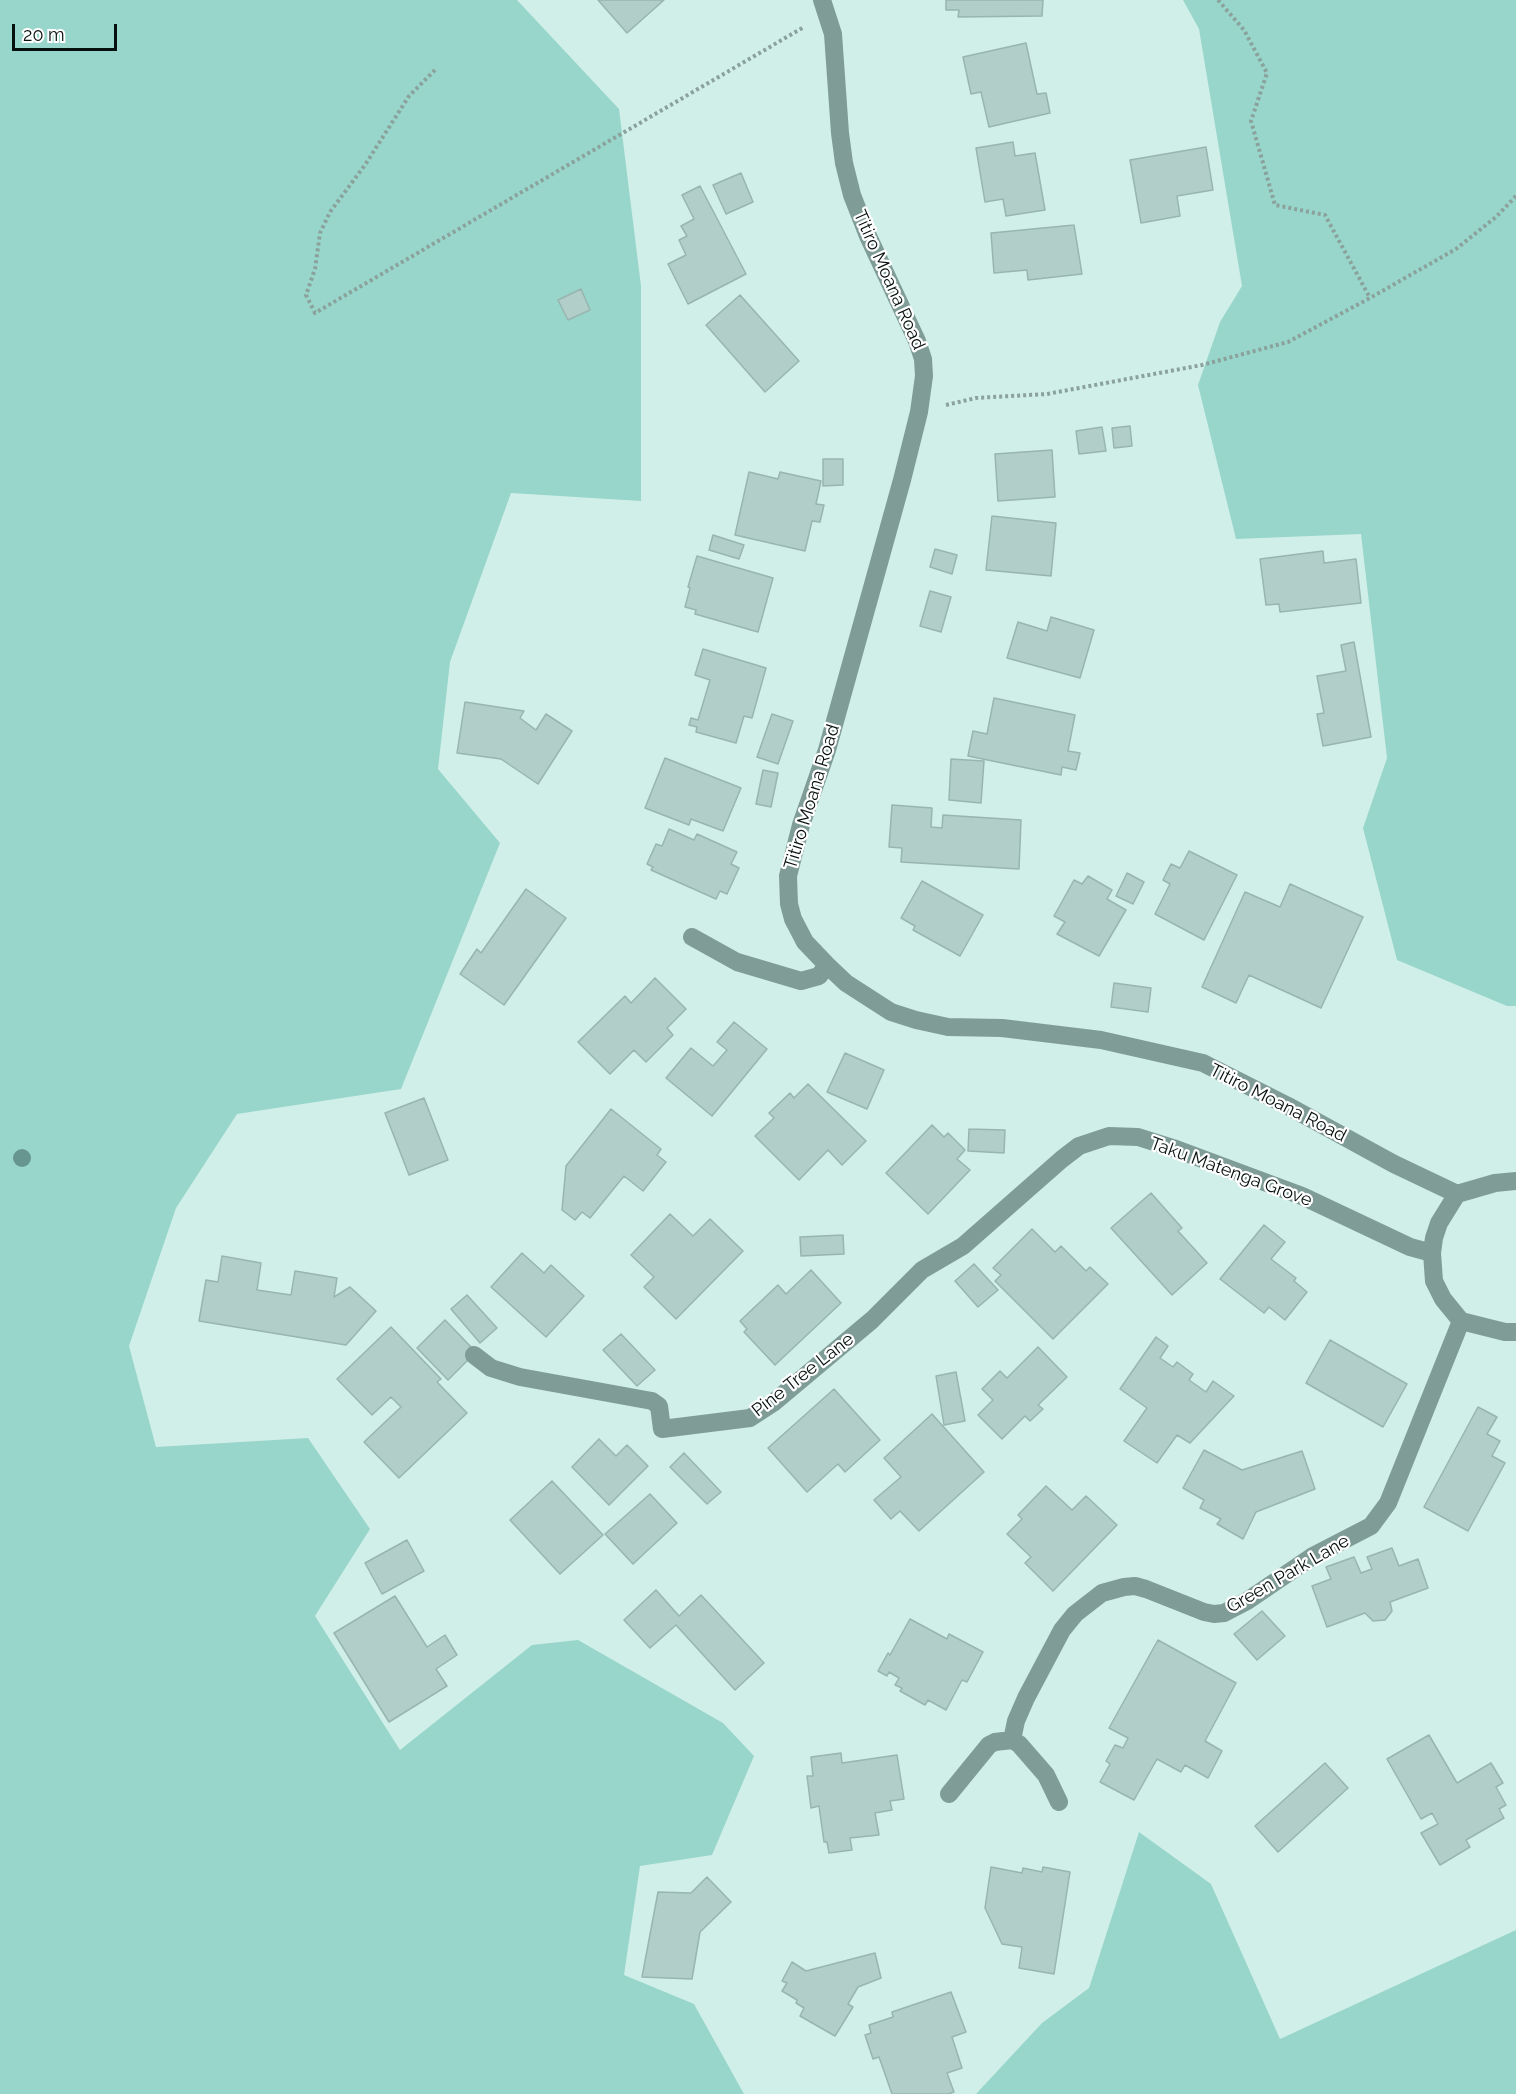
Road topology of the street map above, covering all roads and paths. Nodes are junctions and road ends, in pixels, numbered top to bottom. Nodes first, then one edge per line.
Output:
1 (1218, 0) edge
2 (825, 7) edge
3 (435, 70) dead end
4 (1516, 196) edge
5 (1370, 298) junction
6 (919, 412) junction
7 (692, 937) dead end
8 (827, 965) junction
9 (1516, 1181) edge
10 (1457, 1194) junction
11 (1432, 1253) junction
12 (922, 1270) joint
13 (1461, 1321) junction
14 (1516, 1332) edge
15 (474, 1355) dead end
16 (1012, 1740) junction
17 (949, 1794) dead end
18 (1059, 1802) dead end

1 - 5 path
2 - 3 path
2 - 6 street, Titiro Moana Road
4 - 5 path
5 - 6 path
6 - 8 street, Titiro Moana Road
7 - 8 street
8 - 10 street, Titiro Moana Road
9 - 10 street
10 - 11 street
11 - 12 street, Taku Matenga Grove
11 - 13 street
12 - 15 street, Pine Tree Lane
13 - 14 street
13 - 16 street, Green Park Lane
16 - 17 street
16 - 18 street

